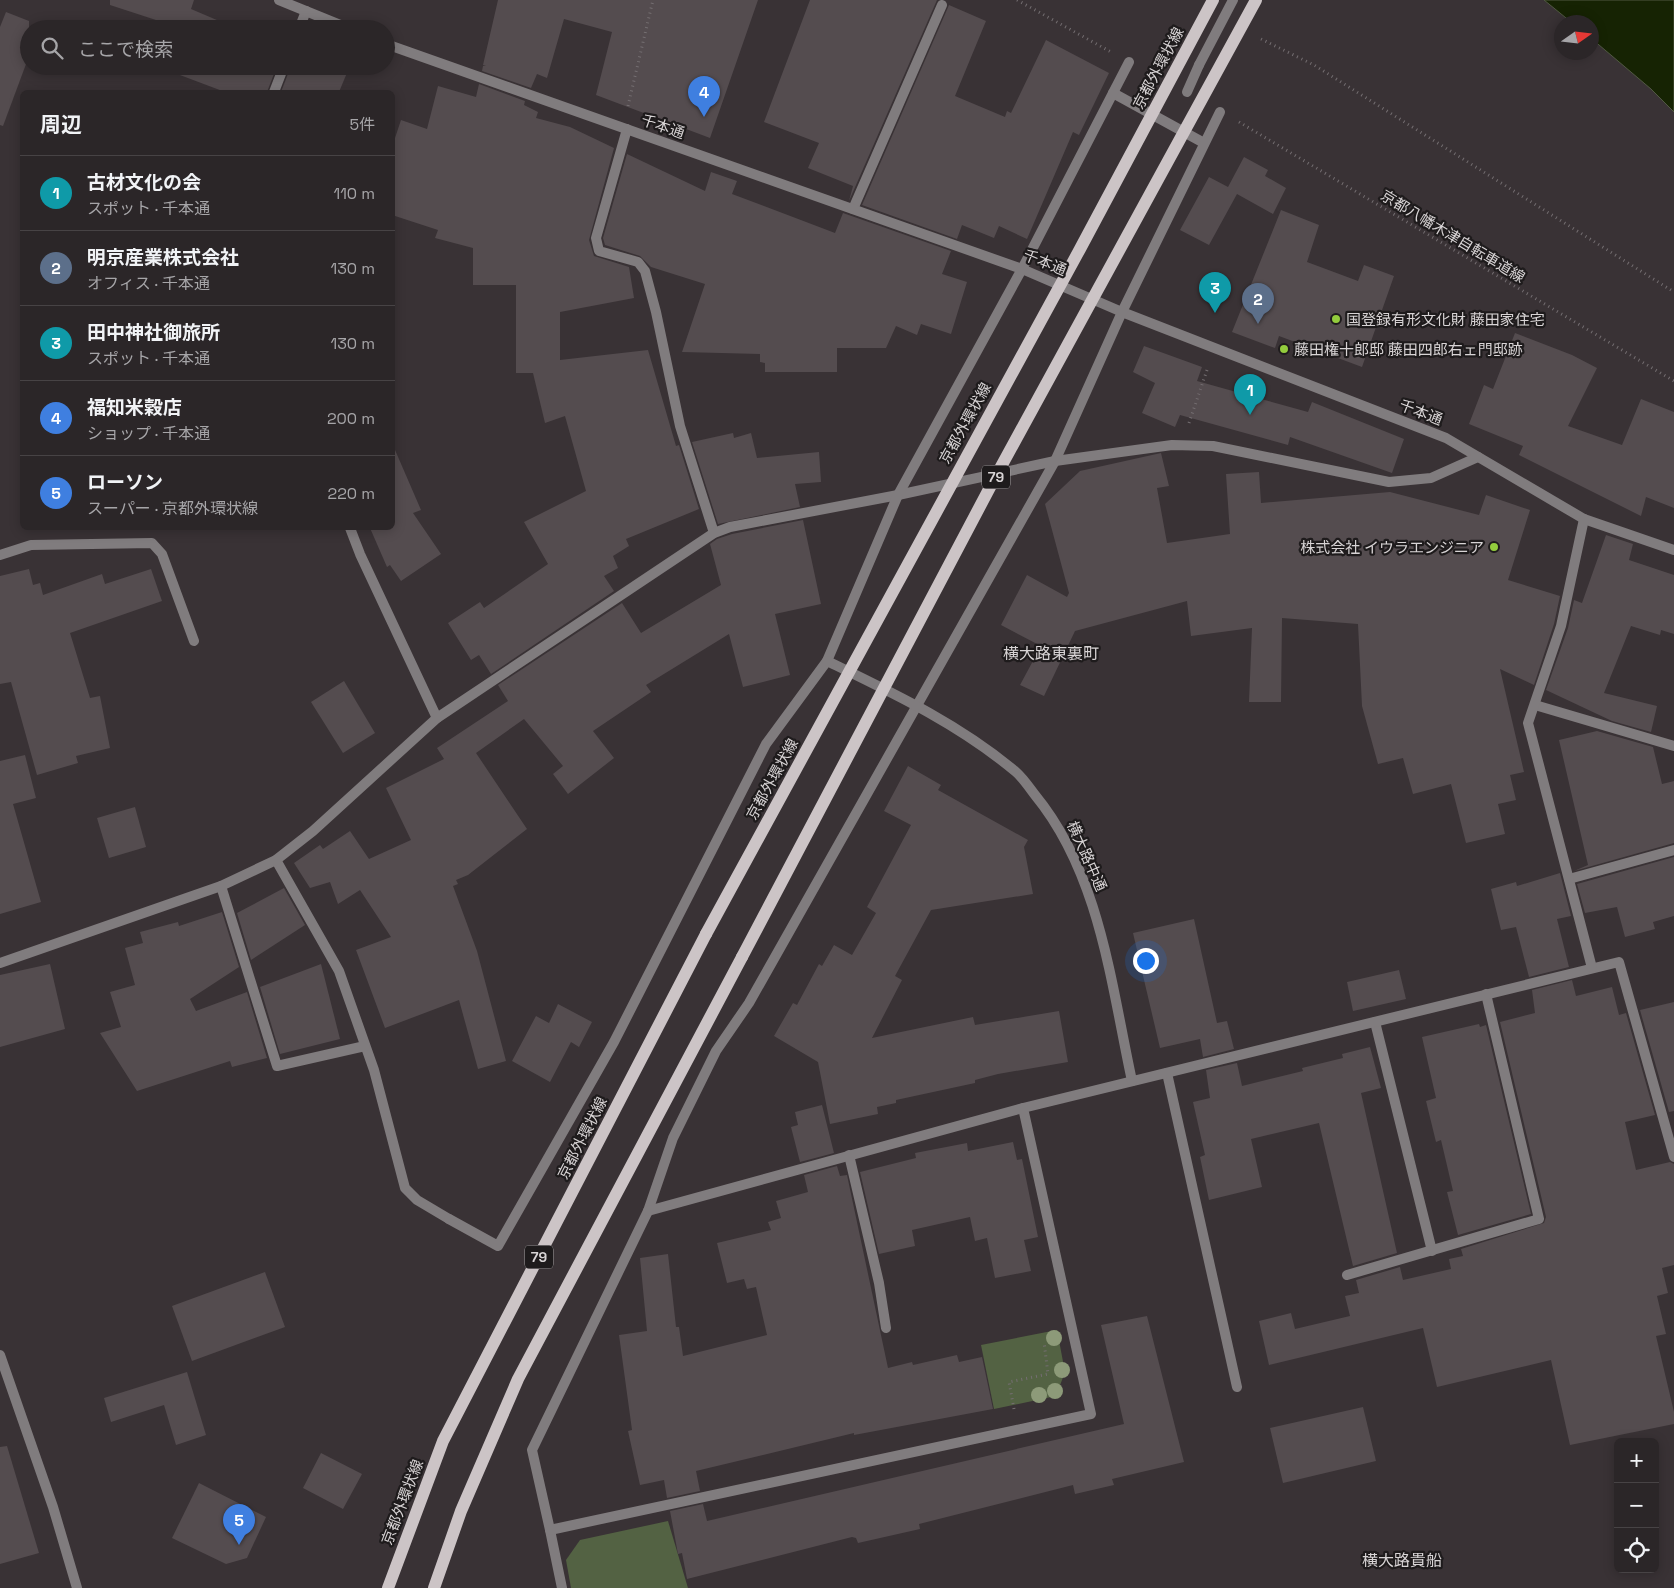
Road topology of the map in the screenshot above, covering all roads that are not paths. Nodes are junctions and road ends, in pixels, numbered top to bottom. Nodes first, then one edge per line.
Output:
1 (279, 0) edge
2 (1213, 0) edge
3 (1232, 0) edge
4 (1256, 0) edge
5 (942, 5) dead end
6 (306, 11) junction
7 (302, 20) edge
8 (328, 20) edge
9 (395, 47) edge
10 (1129, 62) road end
11 (281, 75) edge
12 (275, 90) edge
13 (1113, 92) junction
14 (1187, 92) dead end
15 (1220, 112) road end
16 (625, 129) junction
17 (1204, 143) junction
18 (853, 209) junction
19 (1022, 269) junction
20 (1122, 312) junction
21 (1478, 457) junction
22 (1055, 461) junction
23 (898, 495) junction
24 (1584, 519) junction
25 (351, 530) edge
26 (714, 533) junction
27 (1674, 550) edge
28 (0, 555) edge
29 (194, 641) dead end
30 (828, 661) junction
31 (918, 705) junction
32 (1535, 705) junction
33 (437, 718) junction
34 (1674, 746) edge
35 (1674, 850) edge
36 (276, 860) junction
37 (1569, 879) junction
38 (220, 886) junction
39 (0, 963) edge
40 (1592, 968) junction
41 (1486, 994) junction
42 (1375, 1022) junction
43 (365, 1046) junction
44 (1167, 1073) junction
45 (1132, 1081) junction
46 (1023, 1108) junction
47 (849, 1156) junction
48 (1674, 1157) edge
49 (648, 1211) junction
50 (1432, 1251) junction
51 (1346, 1275) dead end
52 (886, 1328) dead end
53 (0, 1355) edge
54 (1237, 1387) dead end
55 (550, 1530) junction
56 (77, 1588) edge
57 (388, 1588) edge
58 (434, 1588) edge
59 (562, 1588) edge

1 - 6 street
2 - 57 main road, 京都外環状線 / 79, bridge
3 - 14 street, bridge
4 - 58 main road, 79, bridge
5 - 18 street
6 - 7 street
6 - 8 street
9 - 16 street, 千本通
10 - 13 street
11 - 12 street
13 - 17 street
13 - 19 street
15 - 17 street
16 - 18 street, 千本通
16 - 26 street
17 - 20 street
18 - 19 street, 千本通
19 - 20 street, 千本通
19 - 23 street
20 - 21 street, 千本通
20 - 22 street
21 - 22 street
21 - 24 street, 千本通
22 - 23 street
22 - 31 street
23 - 26 street
23 - 30 street
24 - 27 street, 千本通
24 - 32 street
25 - 33 street
26 - 33 street
28 - 29 street
30 - 31 street, 横大路中通
30 - 43 street
31 - 45 street, 横大路中通
31 - 49 street
32 - 34 street
32 - 37 street
33 - 36 street
35 - 37 street
36 - 38 street
36 - 43 street
37 - 40 street
38 - 39 street
38 - 43 street
40 - 41 street
40 - 48 street
41 - 42 street
41 - 50 street
42 - 44 street
42 - 50 street
44 - 45 street
44 - 54 street
45 - 46 street
46 - 47 street
46 - 55 street
47 - 49 street
47 - 52 street
49 - 55 street
50 - 51 street
53 - 56 street
55 - 59 street

